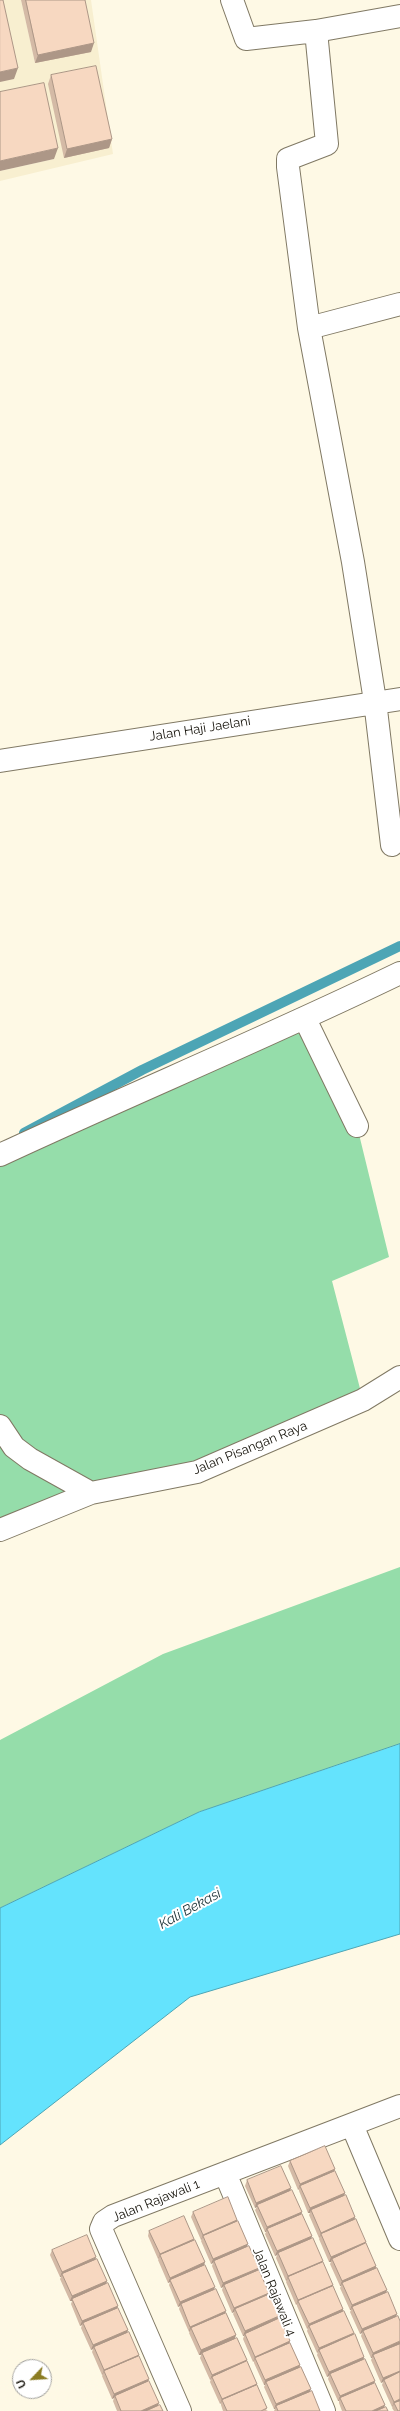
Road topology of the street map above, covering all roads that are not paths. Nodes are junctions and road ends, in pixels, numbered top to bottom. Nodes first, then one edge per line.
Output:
1 (232, 0) edge
2 (400, 16) edge
3 (316, 31) junction
4 (400, 304) edge
5 (309, 328) junction
6 (400, 699) edge
7 (375, 701) junction
8 (0, 761) edge
9 (392, 845) dead end
10 (400, 973) edge
11 (305, 1019) junction
12 (357, 1126) dead end
13 (0, 1155) edge
14 (400, 1377) edge
15 (0, 1426) edge
16 (91, 1493) junction
17 (0, 1530) edge
18 (400, 2106) edge
19 (352, 2125) junction
20 (225, 2173) junction
21 (400, 2239) edge
22 (180, 2411) edge
23 (324, 2411) edge

1 - 3 street
2 - 3 street
3 - 5 street
4 - 5 street
5 - 7 street
6 - 7 street, Jalan Haji Jaelani
7 - 8 street, Jalan Haji Jaelani
7 - 9 street
10 - 11 street
11 - 12 street
11 - 13 street
14 - 16 street, Jalan Pisangan Raya
15 - 16 street
16 - 17 street, Jalan Pisangan Raya
18 - 19 street, Jalan Rajawali 1
19 - 20 street, Jalan Rajawali 1
19 - 21 street
20 - 22 street, Jalan Rajawali 1
20 - 23 street, Jalan Rajawali 4

